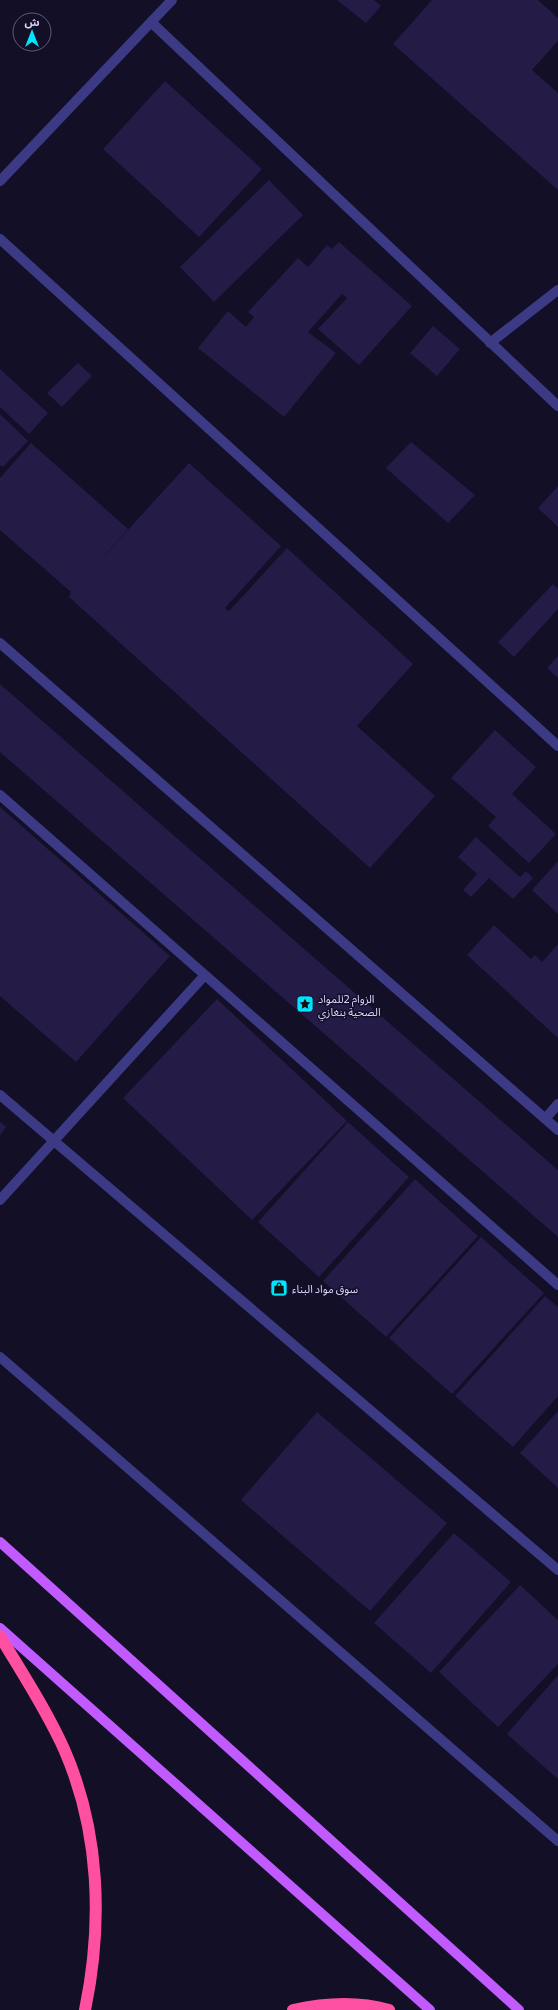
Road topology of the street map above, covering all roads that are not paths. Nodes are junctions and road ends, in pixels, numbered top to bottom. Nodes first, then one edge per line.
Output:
1 (172, 0) edge
2 (151, 22) junction
3 (0, 181) edge
4 (0, 239) edge
5 (558, 290) edge
6 (490, 343) junction
7 (558, 406) edge
8 (0, 643) edge
9 (558, 746) edge
10 (0, 794) edge
11 (205, 975) junction
12 (0, 1095) edge
13 (558, 1104) edge
14 (545, 1119) junction
15 (558, 1130) edge
16 (53, 1140) junction
17 (0, 1200) edge
18 (558, 1285) edge
19 (0, 1357) edge
20 (0, 1542) edge
21 (558, 1570) edge
22 (0, 1628) edge
23 (0, 1636) edge
24 (558, 1841) edge
25 (85, 2010) edge
26 (293, 2010) edge
27 (389, 2010) edge
28 (430, 2010) edge
29 (519, 2010) edge

1 - 2 lane
2 - 3 lane
2 - 6 lane
4 - 9 lane
5 - 6 lane
6 - 7 lane
8 - 14 lane
10 - 11 lane
11 - 16 lane
11 - 18 lane
12 - 16 lane
13 - 14 lane
14 - 15 lane
16 - 17 lane
16 - 21 lane
19 - 24 lane
20 - 29 main road
22 - 28 main road
23 - 25 highway
26 - 27 highway

